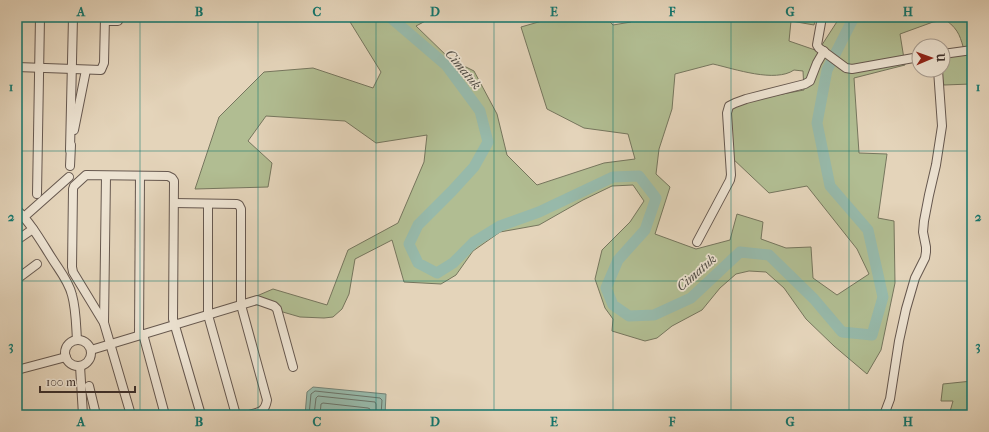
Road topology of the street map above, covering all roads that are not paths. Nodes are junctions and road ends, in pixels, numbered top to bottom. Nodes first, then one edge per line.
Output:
1 (40, 17) edge
2 (72, 17) edge
3 (120, 17) edge
4 (822, 17) edge
5 (105, 19) edge
6 (972, 50) edge
7 (826, 53) junction
8 (951, 53) edge
9 (911, 59) edge
10 (17, 67) edge
11 (39, 68) junction
12 (72, 69) junction
13 (86, 70) junction
14 (939, 78) edge
15 (70, 150) junction
16 (70, 166) dead end
17 (106, 176) junction
18 (140, 176) junction
19 (69, 177) dead end
20 (37, 194) dead end
21 (174, 203) junction
22 (208, 204) junction
23 (17, 210) edge
24 (24, 217) junction
25 (33, 229) junction
26 (17, 240) edge
27 (698, 242) dead end
28 (37, 264) dead end
29 (17, 279) edge
30 (242, 305) junction
31 (208, 315) junction
32 (104, 323) junction
33 (175, 325) junction
34 (141, 335) junction
35 (77, 340) junction
36 (110, 344) junction
37 (91, 350) junction
38 (66, 357) junction
39 (80, 366) junction
40 (293, 368) dead end
41 (17, 370) edge
42 (89, 386) dead end
43 (83, 415) edge
44 (96, 415) edge
45 (131, 415) edge
46 (165, 415) edge
47 (201, 415) edge
48 (236, 415) edge
49 (249, 415) edge
50 (884, 415) edge

1 - 11 street
2 - 12 street
3 - 5 street
4 - 7 street
5 - 13 street
6 - 8 street
7 - 9 street
7 - 27 street
10 - 11 street
11 - 12 street
11 - 20 street
12 - 13 street
12 - 15 street
13 - 15 street
14 - 50 street
15 - 16 street
17 - 18 street
17 - 32 street
17 - 32 street
18 - 21 street
18 - 34 street
19 - 24 street
21 - 22 street
21 - 33 street
22 - 30 street
22 - 31 street
23 - 24 street
24 - 25 street
25 - 26 street
25 - 35 street
28 - 29 street
30 - 31 street
30 - 40 street
30 - 49 street
31 - 33 street
31 - 48 street
32 - 36 street
33 - 34 street
33 - 47 street
34 - 36 street
34 - 46 street
35 - 37 street
35 - 38 street
36 - 37 street
36 - 45 street
37 - 39 street
38 - 39 street
38 - 41 street
39 - 43 street
42 - 44 street

